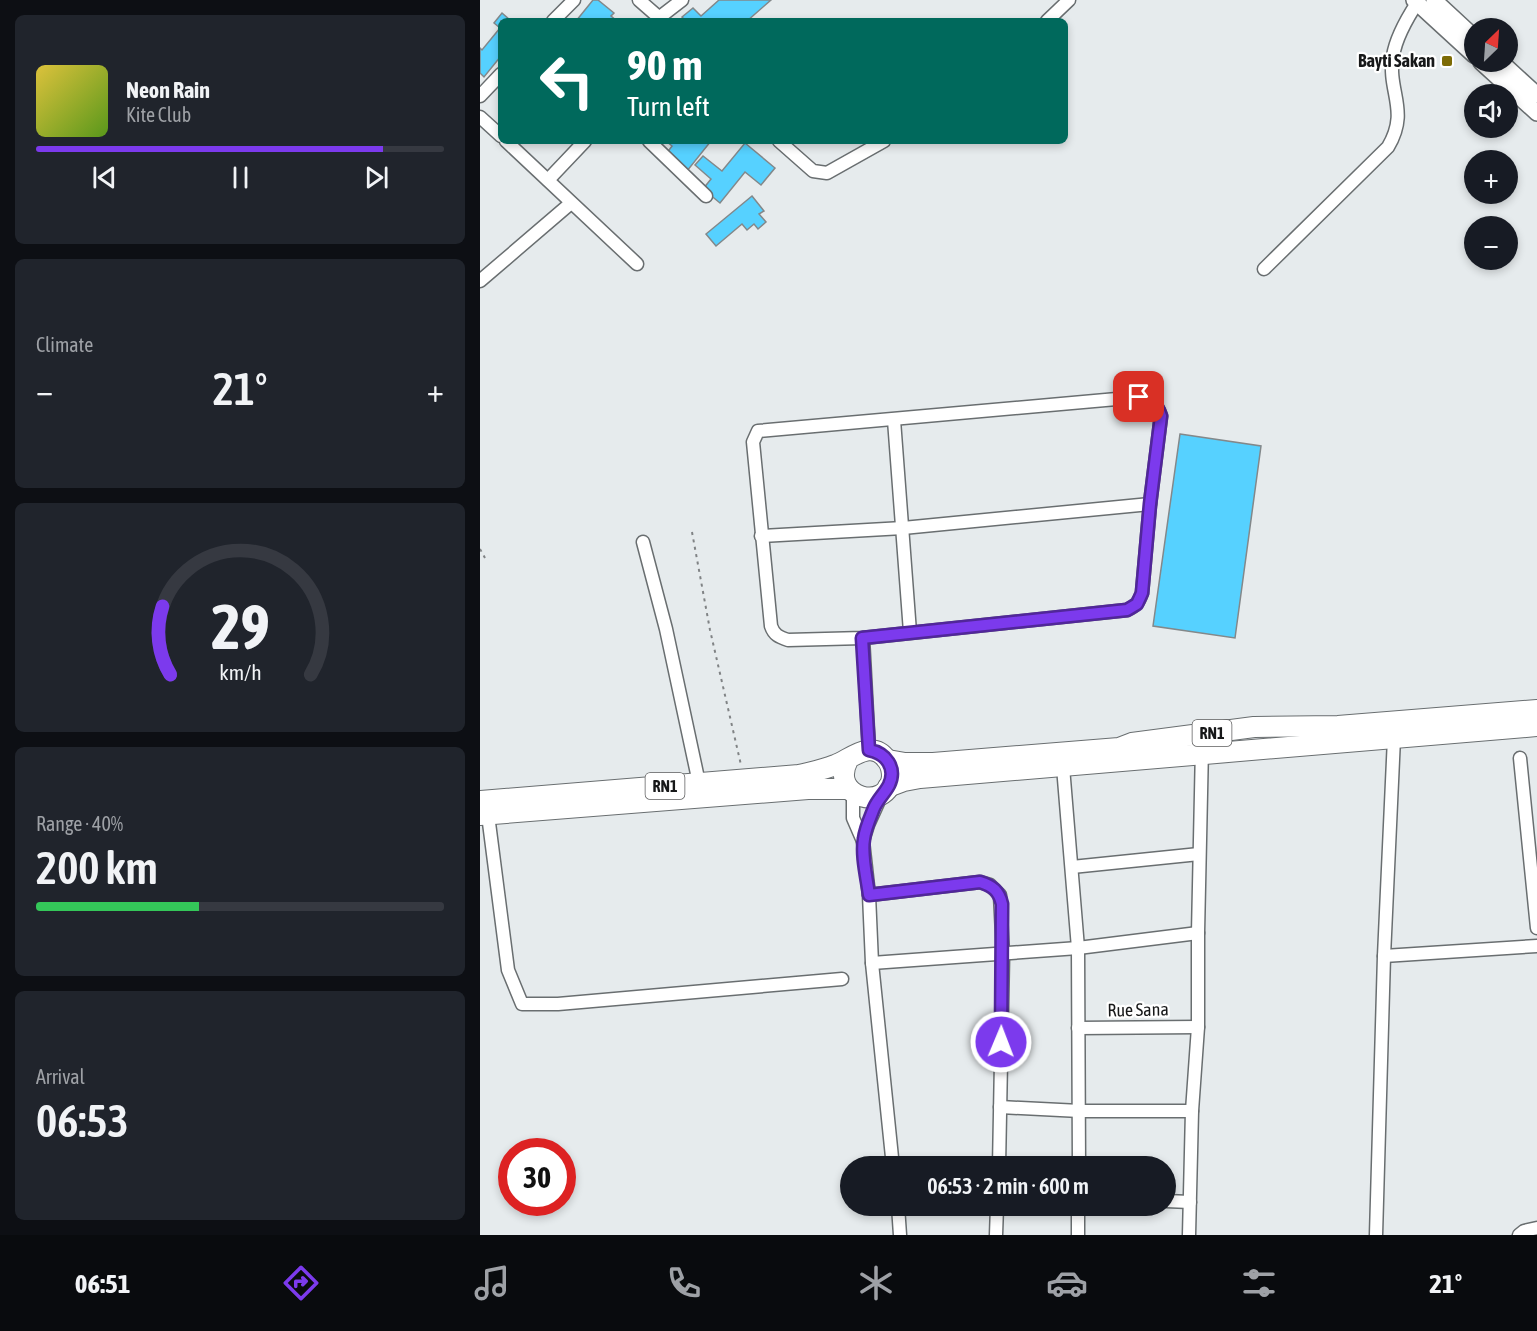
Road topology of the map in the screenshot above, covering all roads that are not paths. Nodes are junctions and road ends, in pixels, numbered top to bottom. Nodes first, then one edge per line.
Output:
1 (574, 0) edge
2 (639, 0) edge
3 (682, 0) edge
4 (1069, 0) edge
5 (1434, 0) edge
6 (1417, 1) edge
7 (557, 18) edge
8 (660, 18) edge
9 (662, 18) edge
10 (1050, 18) edge
11 (1464, 28) edge
12 (1464, 46) edge
13 (1492, 72) edge
14 (1512, 72) edge
15 (498, 77) edge
16 (1537, 95) edge
17 (480, 96) edge
18 (1537, 113) edge
19 (480, 117) edge
20 (498, 133) edge
21 (509, 144) edge
22 (582, 144) edge
23 (652, 144) edge
24 (782, 144) edge
25 (879, 144) edge
26 (548, 180) junction
27 (706, 196) dead end
28 (571, 203) junction
29 (637, 264) dead end
30 (1264, 268) dead end
31 (481, 279) edge
32 (894, 420) junction
33 (1150, 504) junction
34 (903, 528) junction
35 (761, 536) junction
36 (643, 543) dead end
37 (910, 632) junction
38 (862, 638) junction
39 (1537, 710) edge
40 (1537, 726) edge
41 (1202, 734) junction
42 (1394, 738) junction
43 (869, 750) junction
44 (1202, 755) junction
45 (1520, 758) dead end
46 (848, 760) junction
47 (888, 760) junction
48 (1063, 766) junction
49 (699, 783) junction
50 (1537, 786) edge
51 (1523, 787) junction
52 (885, 790) junction
53 (851, 791) junction
54 (483, 811) edge
55 (863, 841) junction
56 (1199, 854) junction
57 (1072, 867) junction
58 (869, 895) junction
59 (1537, 928) edge
60 (1198, 933) junction
61 (1537, 946) edge
62 (1077, 948) junction
63 (1002, 955) junction
64 (1384, 956) junction
65 (872, 963) junction
66 (842, 979) dead end
67 (1198, 1027) junction
68 (1078, 1028) junction
69 (1000, 1107) junction
70 (1080, 1111) junction
71 (1192, 1111) junction
72 (893, 1156) edge
73 (999, 1156) edge
74 (1079, 1156) edge
75 (1176, 1201) edge
76 (1190, 1202) junction
77 (899, 1216) edge
78 (997, 1216) edge
79 (1078, 1216) edge
80 (1537, 1228) edge
81 (900, 1235) edge
82 (996, 1235) edge
83 (1078, 1235) edge
84 (1189, 1235) edge
85 (1377, 1235) edge
86 (1519, 1235) edge

1 - 7 street
2 - 8 street
3 - 9 street
4 - 10 street
5 - 11 street
6 - 12 street
6 - 30 street
13 - 18 street
14 - 16 street
15 - 17 street
19 - 20 street
21 - 26 street
22 - 26 street
23 - 27 street
24 - 25 street
26 - 28 street
28 - 29 street
28 - 31 street
32 - 33 street
32 - 34 street
32 - 35 street
33 - 34 street
33 - 37 street
34 - 35 street
34 - 37 street
35 - 38 street
36 - 49 street
37 - 38 street
38 - 43 street
39 - 41 main road, RN1
40 - 42 main road, RN1
41 - 44 street
41 - 47 main road, RN1
42 - 44 main road, RN1
42 - 64 street
43 - 46 main road, RN1
43 - 47 main road, RN1
44 - 48 main road, RN1
44 - 56 street
45 - 51 street
46 - 49 main road, RN1
46 - 53 main road
47 - 52 main road
48 - 52 main road, RN1
48 - 57 street
49 - 54 main road, RN1
50 - 51 street
51 - 59 street
52 - 53 main road, RN1
52 - 55 street
53 - 54 main road, RN1
53 - 55 street
54 - 66 street
55 - 58 street
56 - 57 street
56 - 60 street
57 - 62 street
58 - 63 street
58 - 65 street
60 - 62 street
60 - 67 street
61 - 64 street
62 - 63 street
62 - 68 street
63 - 65 street
63 - 69 street
64 - 85 street
65 - 72 street
67 - 68 street, Rue Sana
67 - 71 street
68 - 70 street
69 - 70 street
69 - 73 street
70 - 71 street
70 - 74 street
71 - 76 street
75 - 76 street
76 - 84 street
77 - 81 street
78 - 82 street
79 - 83 street
80 - 86 street

